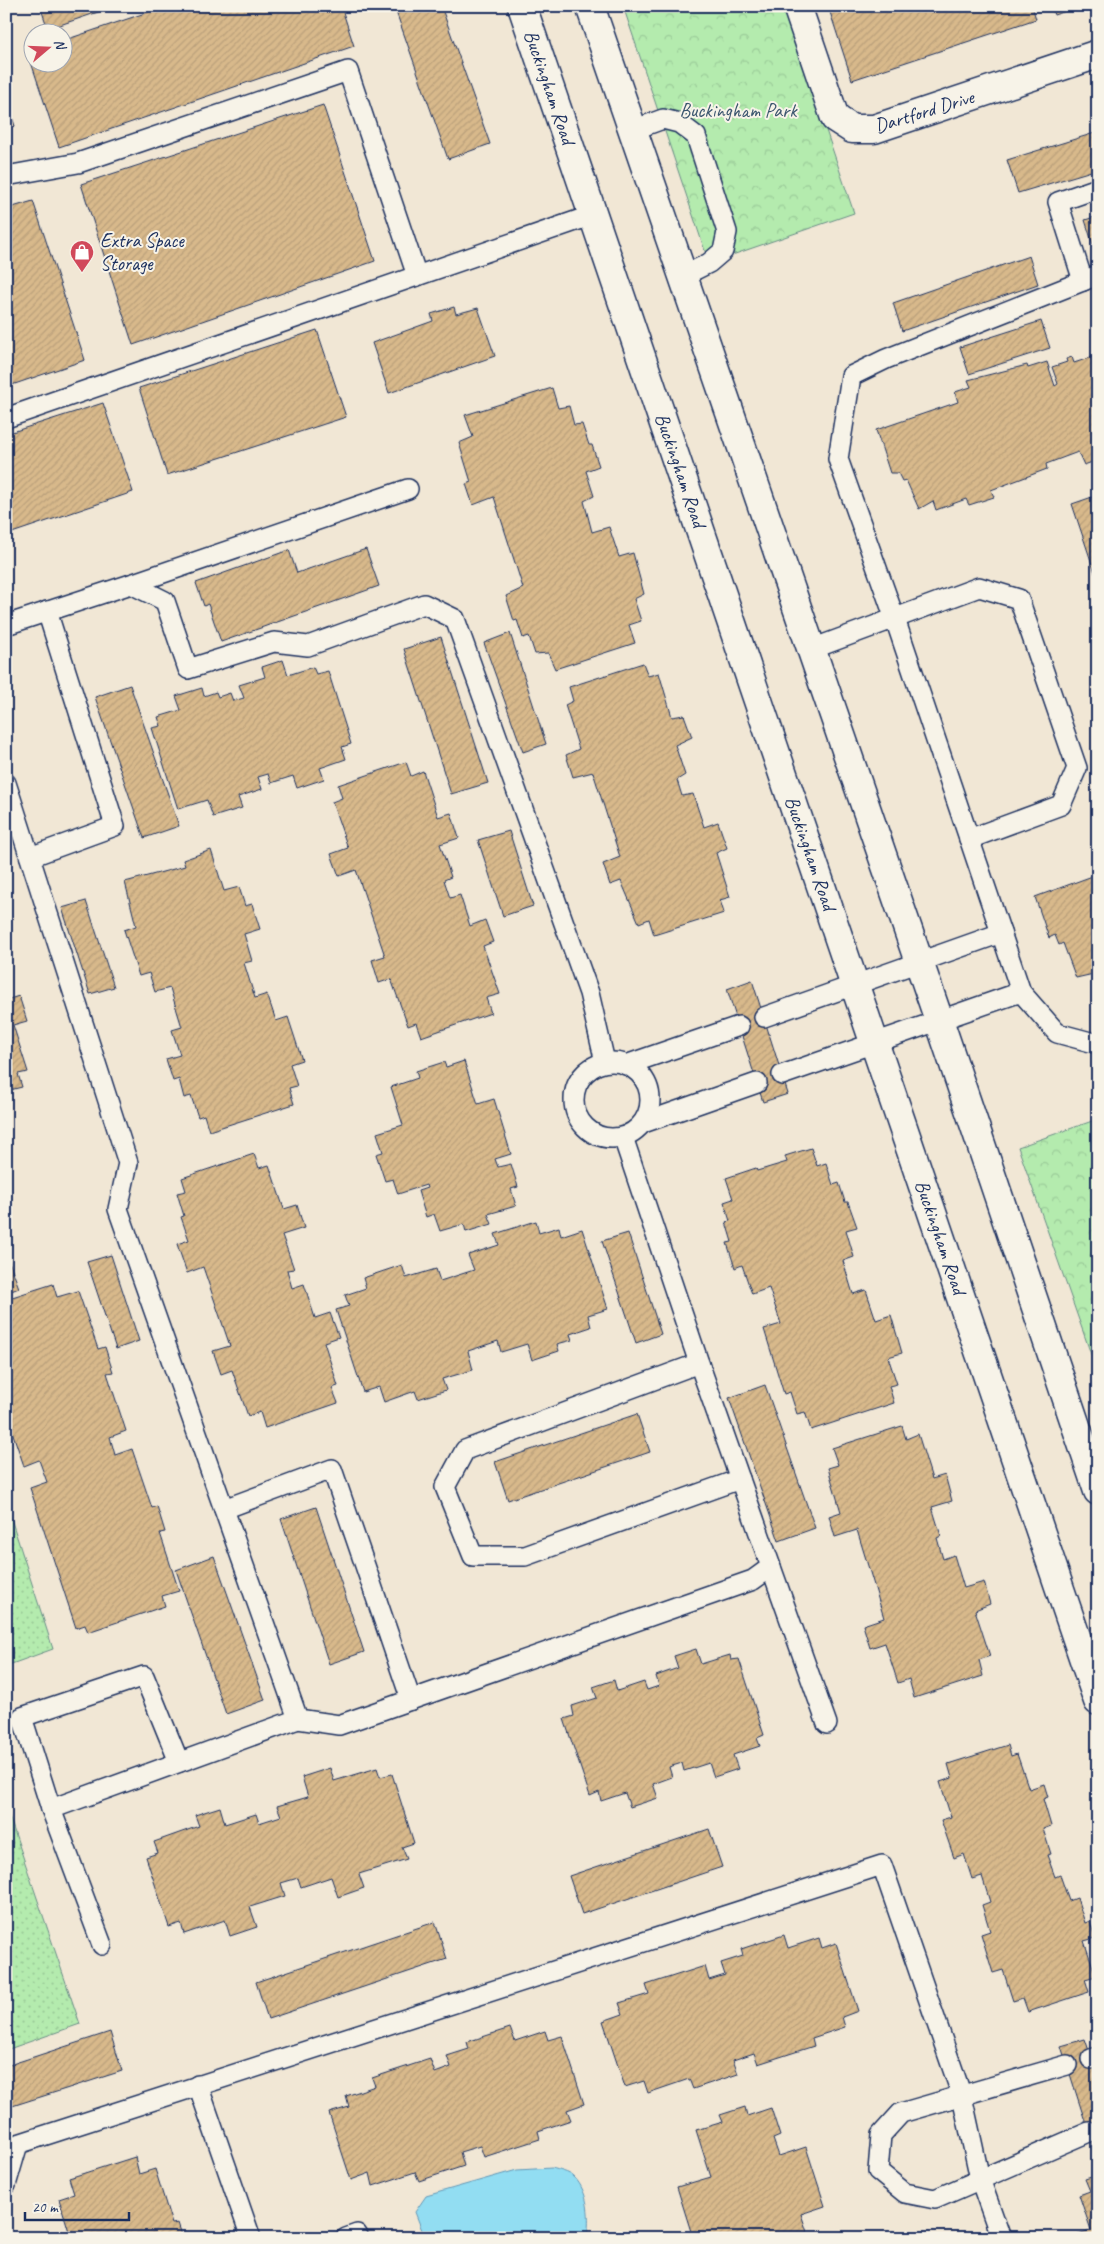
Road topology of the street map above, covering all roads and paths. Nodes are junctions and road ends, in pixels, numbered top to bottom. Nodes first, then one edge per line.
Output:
1 (522, 6) edge
2 (590, 6) edge
3 (798, 6) edge
4 (1098, 54) edge
5 (633, 130) junction
6 (6, 176) edge
7 (1098, 188) edge
8 (594, 215) junction
9 (418, 276) junction
10 (683, 276) junction
11 (1090, 278) edge
12 (6, 418) edge
13 (408, 489) dead end
14 (130, 584) junction
15 (47, 611) junction
16 (895, 619) junction
17 (6, 625) edge
18 (812, 649) junction
19 (6, 783) edge
20 (969, 839) junction
21 (30, 857) junction
22 (1001, 933) junction
23 (920, 962) junction
24 (856, 986) junction
25 (1021, 992) junction
26 (764, 1017) dead end
27 (939, 1020) junction
28 (739, 1026) dead end
29 (875, 1042) junction
30 (1098, 1044) edge
31 (605, 1062) junction
32 (626, 1065) junction
33 (782, 1075) dead end
34 (757, 1083) dead end
35 (643, 1123) junction
36 (623, 1137) junction
37 (698, 1363) junction
38 (740, 1479) junction
39 (1098, 1492) edge
40 (224, 1509) junction
41 (770, 1567) junction
42 (411, 1700) junction
43 (1098, 1701) edge
44 (298, 1718) junction
45 (827, 1724) dead end
46 (179, 1762) junction
47 (51, 1809) junction
48 (102, 1945) dead end
49 (1067, 2065) dead end
50 (198, 2085) junction
51 (962, 2096) junction
52 (1089, 2132) dead end
53 (980, 2178) junction
54 (6, 2185) edge
55 (251, 2238) edge
56 (346, 2238) edge
57 (359, 2238) edge
58 (1001, 2238) edge

1 - 8 street, Buckingham Road
2 - 5 street
3 - 4 street, Dartford Drive
5 - 10 street
5 - 10 lane
6 - 9 lane
7 - 11 lane
8 - 9 lane
8 - 24 street, Buckingham Road
9 - 12 lane
10 - 18 street
11 - 16 lane
13 - 14 lane
14 - 15 lane
14 - 31 lane
15 - 17 lane
15 - 21 lane
16 - 18 lane
16 - 20 lane
16 - 20 lane
18 - 23 street
19 - 21 lane
20 - 22 lane
21 - 40 lane
22 - 23 lane
22 - 25 lane
23 - 24 lane
23 - 27 street
24 - 26 lane
24 - 29 street, Buckingham Road
25 - 27 lane
25 - 30 lane
27 - 29 lane
27 - 39 street
28 - 32 lane
29 - 33 lane
29 - 43 street, Buckingham Road
31 - 32 lane
31 - 36 lane
32 - 35 lane
34 - 35 lane
35 - 36 lane
36 - 37 lane
37 - 38 lane
37 - 38 lane
38 - 41 lane
40 - 42 lane
40 - 44 lane
41 - 42 lane
41 - 45 lane
42 - 44 lane
44 - 46 lane
46 - 47 lane
46 - 47 lane
47 - 48 lane
49 - 51 lane
50 - 51 lane
50 - 54 lane
50 - 55 lane
51 - 53 lane
51 - 53 lane
52 - 53 lane
53 - 58 lane
56 - 57 lane

